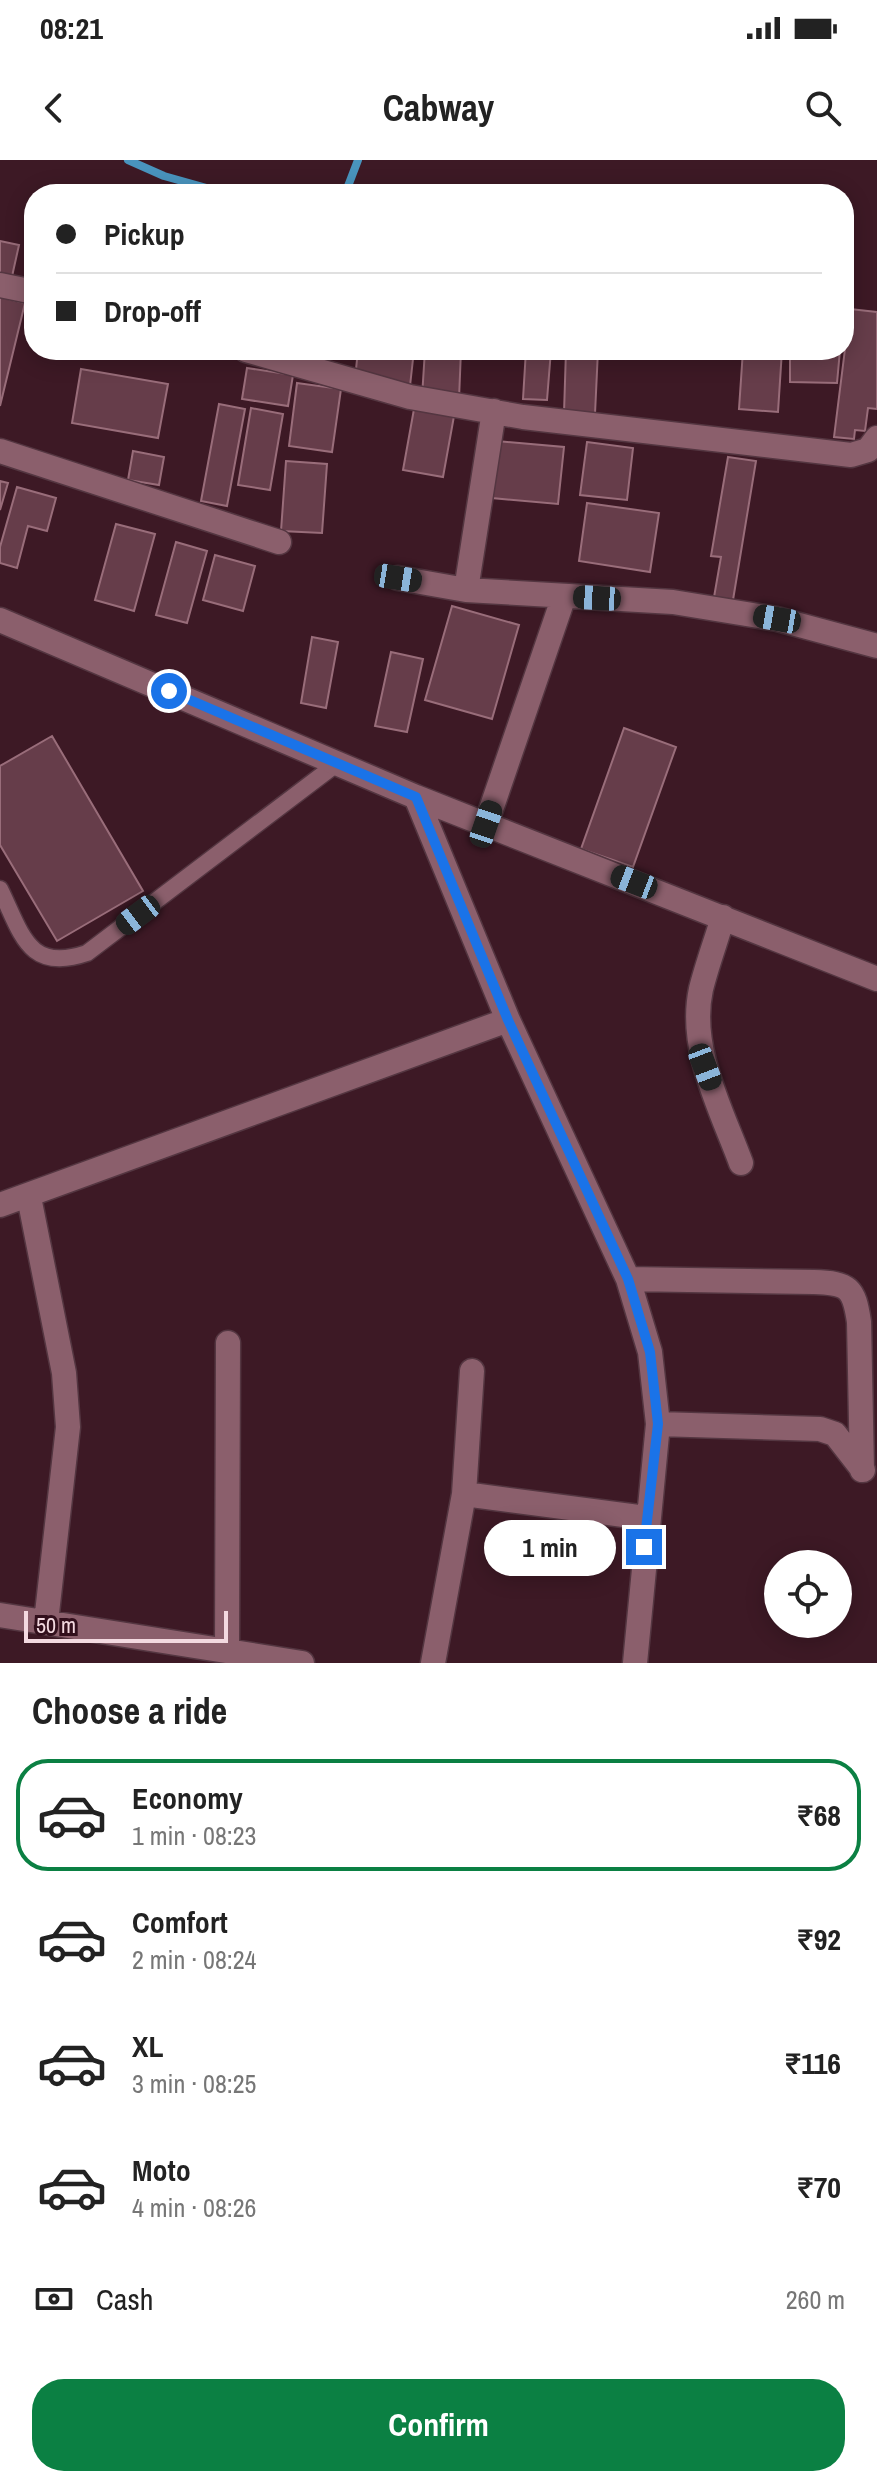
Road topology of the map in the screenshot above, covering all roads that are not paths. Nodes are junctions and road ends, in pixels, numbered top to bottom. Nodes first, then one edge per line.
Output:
1 (0, 285) edge
2 (24, 290) edge
3 (281, 360) edge
4 (494, 411) junction
5 (877, 438) edge
6 (0, 451) edge
7 (279, 542) dead end
8 (398, 578) dead end
9 (466, 590) junction
10 (564, 596) junction
11 (0, 620) edge
12 (877, 646) edge
13 (339, 762) junction
14 (416, 797) junction
15 (486, 824) junction
16 (0, 889) edge
17 (723, 917) junction
18 (877, 979) edge
19 (508, 1020) junction
20 (741, 1163) dead end
21 (29, 1197) junction
22 (0, 1205) edge
23 (628, 1279) junction
24 (228, 1343) dead end
25 (472, 1371) dead end
26 (658, 1424) junction
27 (870, 1470) edge
28 (464, 1494) junction
29 (646, 1518) junction
30 (0, 1615) edge
31 (46, 1622) junction
32 (227, 1652) junction
33 (302, 1663) edge
34 (433, 1663) edge
35 (635, 1663) edge

1 - 2 street
3 - 4 street
4 - 5 street
4 - 9 street
6 - 7 street
8 - 9 street
9 - 10 street
10 - 12 street
10 - 15 street
11 - 13 street
13 - 14 street
13 - 16 lane
14 - 15 street
14 - 19 street
15 - 17 street
17 - 18 street
17 - 20 street
19 - 21 street
19 - 23 street
21 - 22 street
21 - 31 street
23 - 26 street
23 - 27 street
24 - 32 street
25 - 28 street
26 - 27 street
26 - 29 street
28 - 29 street
28 - 34 street
29 - 35 street
30 - 31 street
31 - 32 street
32 - 33 street

